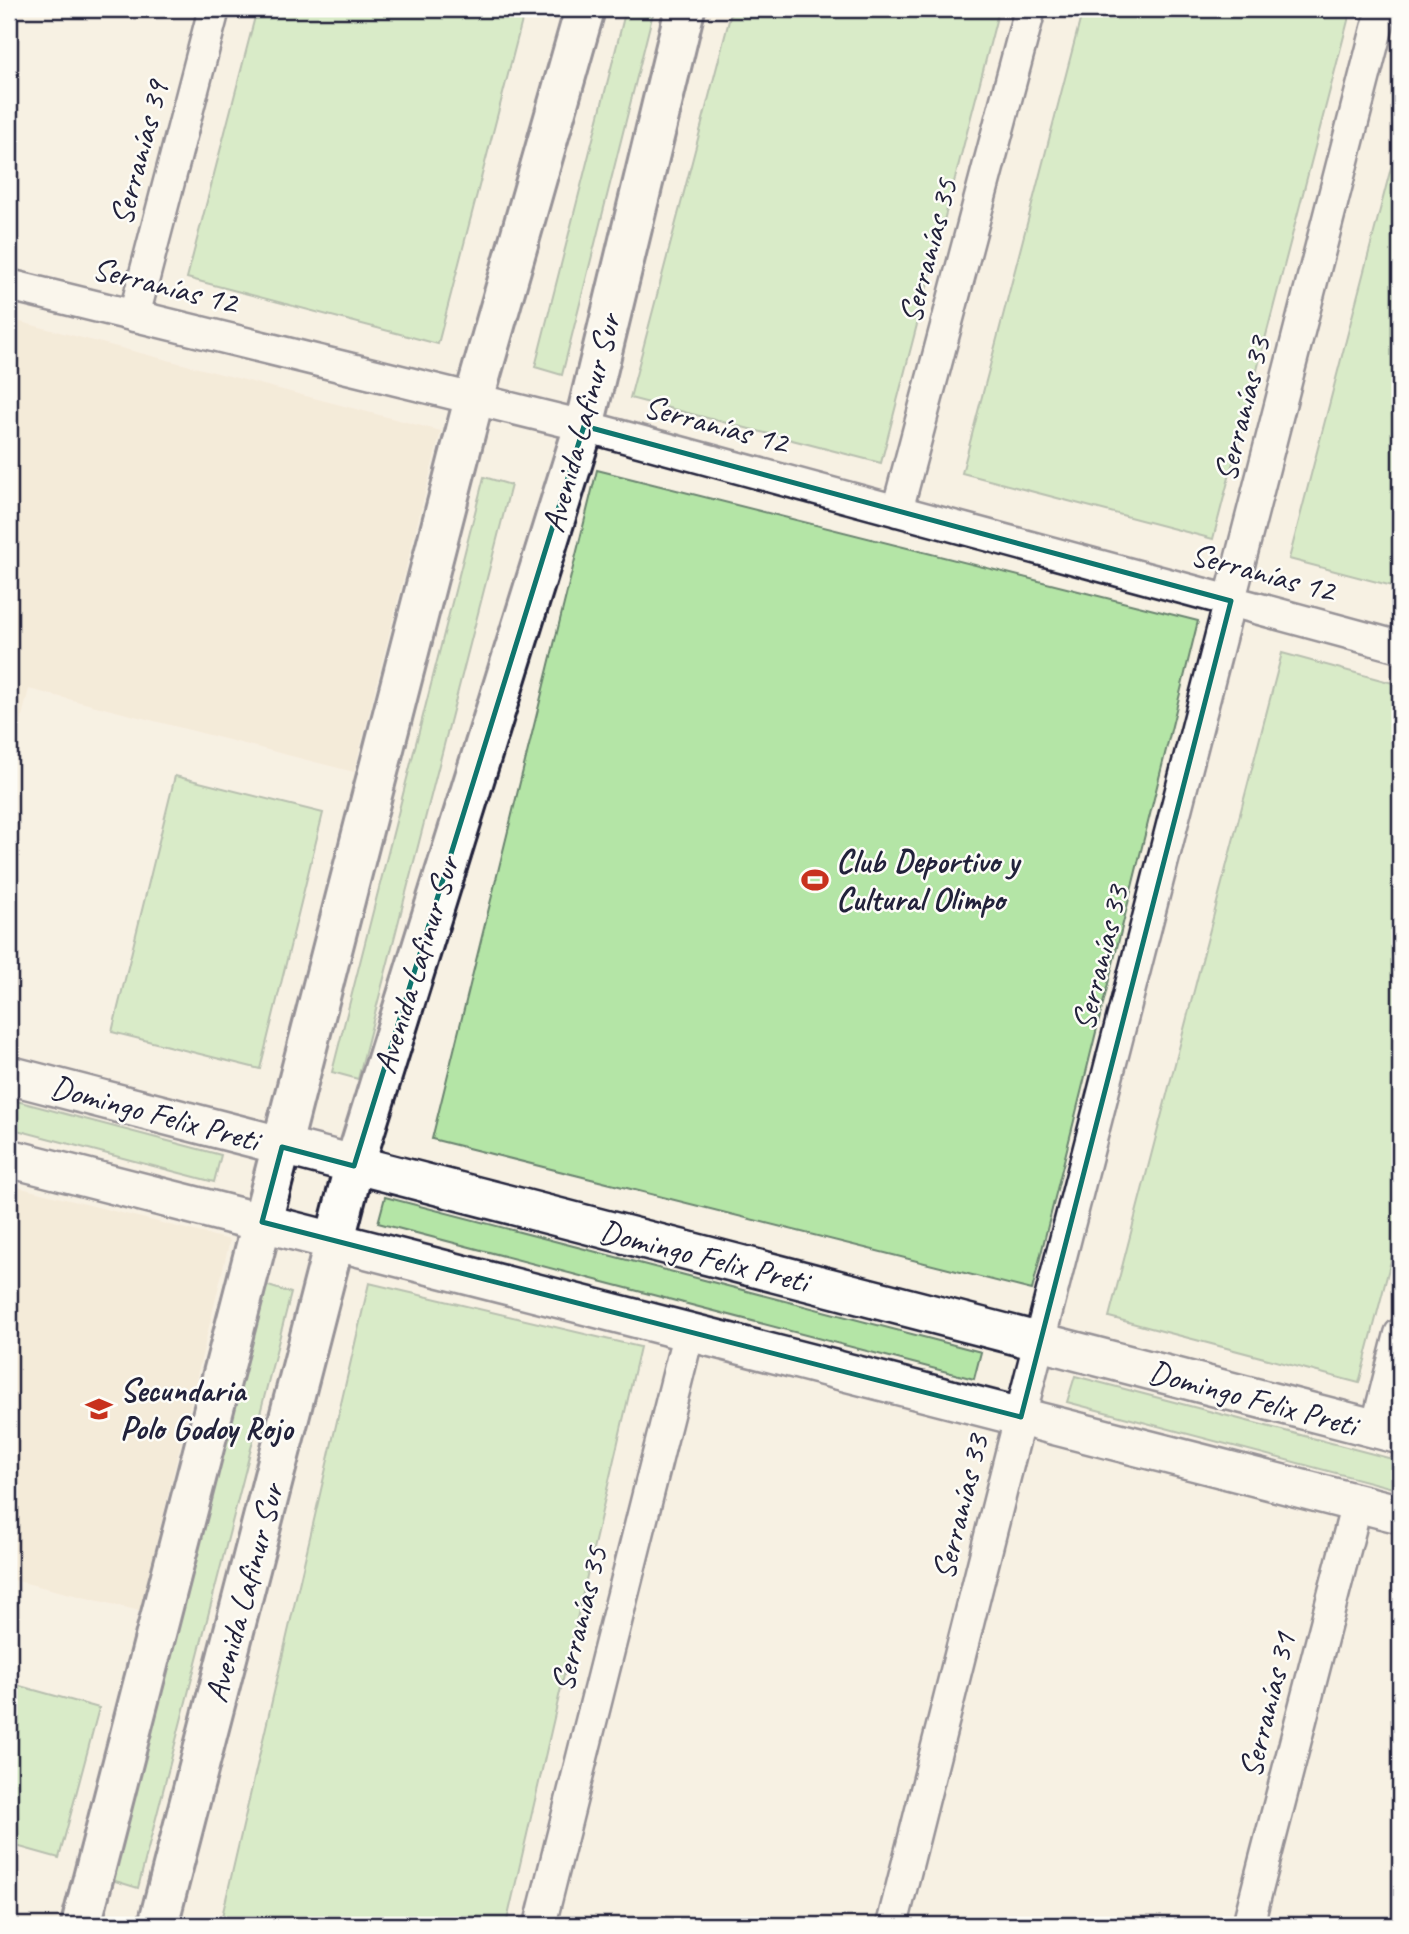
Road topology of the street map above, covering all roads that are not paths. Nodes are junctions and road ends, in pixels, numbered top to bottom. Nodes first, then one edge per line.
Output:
1 (215, 9) edge
2 (585, 9) edge
3 (685, 9) edge
4 (1030, 9) edge
5 (1382, 9) edge
6 (9, 285) edge
7 (134, 316) junction
8 (474, 399) junction
9 (584, 426) junction
10 (897, 511) junction
11 (1231, 601) junction
12 (1400, 646) edge
13 (9, 1075) edge
14 (282, 1147) junction
15 (9, 1158) edge
16 (354, 1166) junction
17 (262, 1222) junction
18 (335, 1241) junction
19 (689, 1331) junction
20 (1400, 1334) edge
21 (1039, 1342) junction
22 (1021, 1417) junction
23 (1388, 1432) edge
24 (1357, 1503) junction
25 (1400, 1514) edge
26 (81, 1925) edge
27 (158, 1925) edge
28 (540, 1925) edge
29 (892, 1925) edge
30 (1248, 1925) edge

1 - 7 street, Serranías 39
2 - 8 main road
3 - 9 main road, Avenida Lafinur Sur
4 - 10 street, Serranías 35
5 - 11 street, Serranías 33
6 - 7 street, Serranías 12
7 - 8 street, Serranías 12
8 - 9 street, Serranías 12
8 - 14 main road
9 - 10 street, Serranías 12
9 - 16 main road, Avenida Lafinur Sur
10 - 11 street, Serranías 12
11 - 12 street, Serranías 12
11 - 21 street, Serranías 33
13 - 14 street, Domingo Felix Preti
14 - 16 street, Domingo Felix Preti
14 - 17 main road
15 - 17 street
16 - 18 main road, Avenida Lafinur Sur
16 - 21 street, Domingo Felix Preti
17 - 18 street
17 - 26 main road
18 - 19 street
18 - 27 main road, Avenida Lafinur Sur
19 - 22 street
19 - 28 street, Serranías 35
20 - 23 street
21 - 22 street, Serranías 33
21 - 23 street, Domingo Felix Preti
22 - 24 street
22 - 29 street, Serranías 33
24 - 25 street
24 - 30 street, Serranías 31

